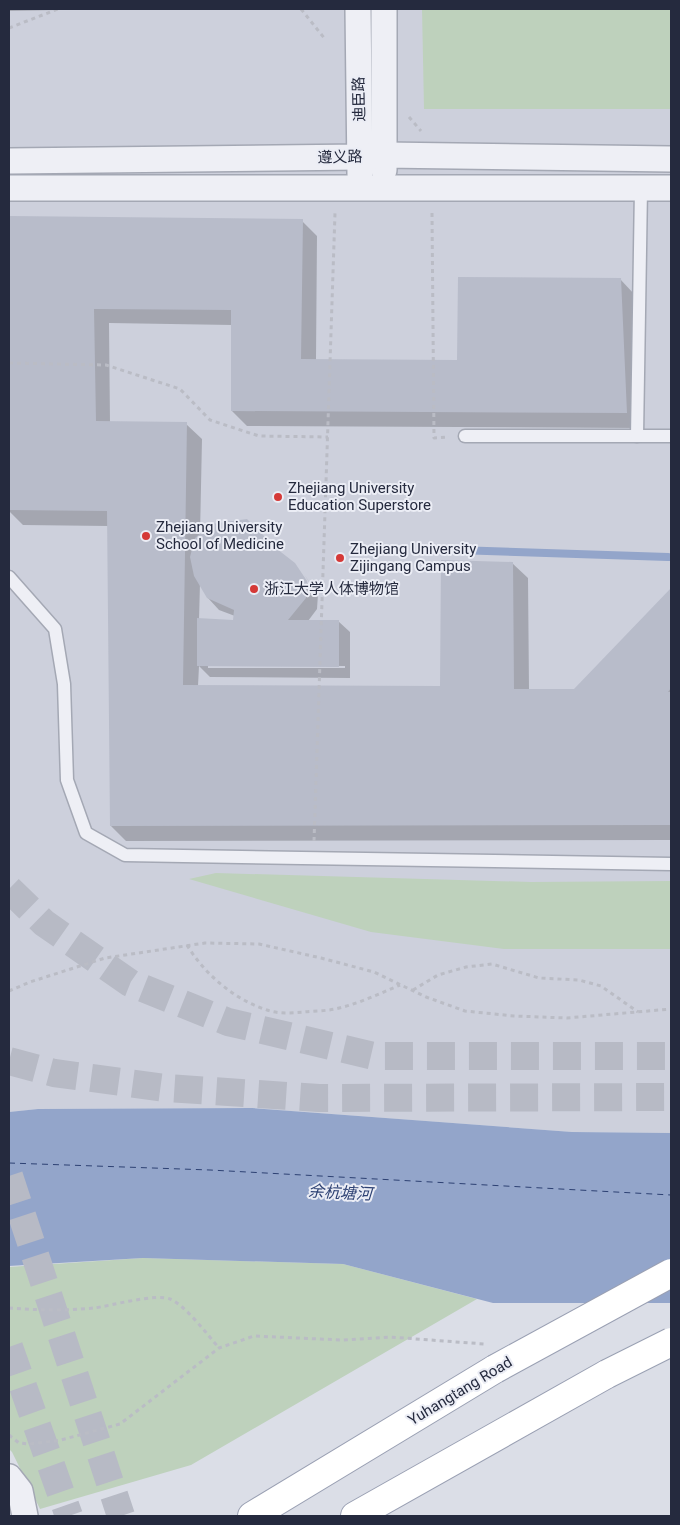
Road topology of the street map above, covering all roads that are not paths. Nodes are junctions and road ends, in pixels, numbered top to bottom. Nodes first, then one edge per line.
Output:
1 (358, 9) edge
2 (384, 9) edge
3 (384, 155) junction
4 (360, 157) junction
5 (671, 158) edge
6 (9, 161) edge
7 (9, 188) edge
8 (360, 188) junction
9 (384, 188) junction
10 (641, 188) junction
11 (671, 188) edge
12 (466, 436) road end
13 (637, 436) junction
14 (671, 436) edge
15 (9, 577) edge
16 (671, 864) edge
17 (671, 1273) edge
18 (671, 1342) edge
19 (9, 1477) edge
20 (25, 1516) edge
21 (252, 1516) edge
22 (355, 1516) edge

1 - 4 street, 迪臣路
2 - 3 street, 迪臣路
3 - 4 street, 遵义路
3 - 5 street, 遵义路
3 - 9 street, 迪臣路
4 - 6 street, 遵义路
4 - 8 street, 迪臣路
7 - 8 street, 遵义路
8 - 9 street, 遵义路
9 - 10 street, 遵义路
10 - 11 street, 遵义路
10 - 13 lane
12 - 13 lane
13 - 14 lane
15 - 16 lane
17 - 21 main road, Yuhangtang Road, bridge
18 - 22 main road, bridge
19 - 20 street

